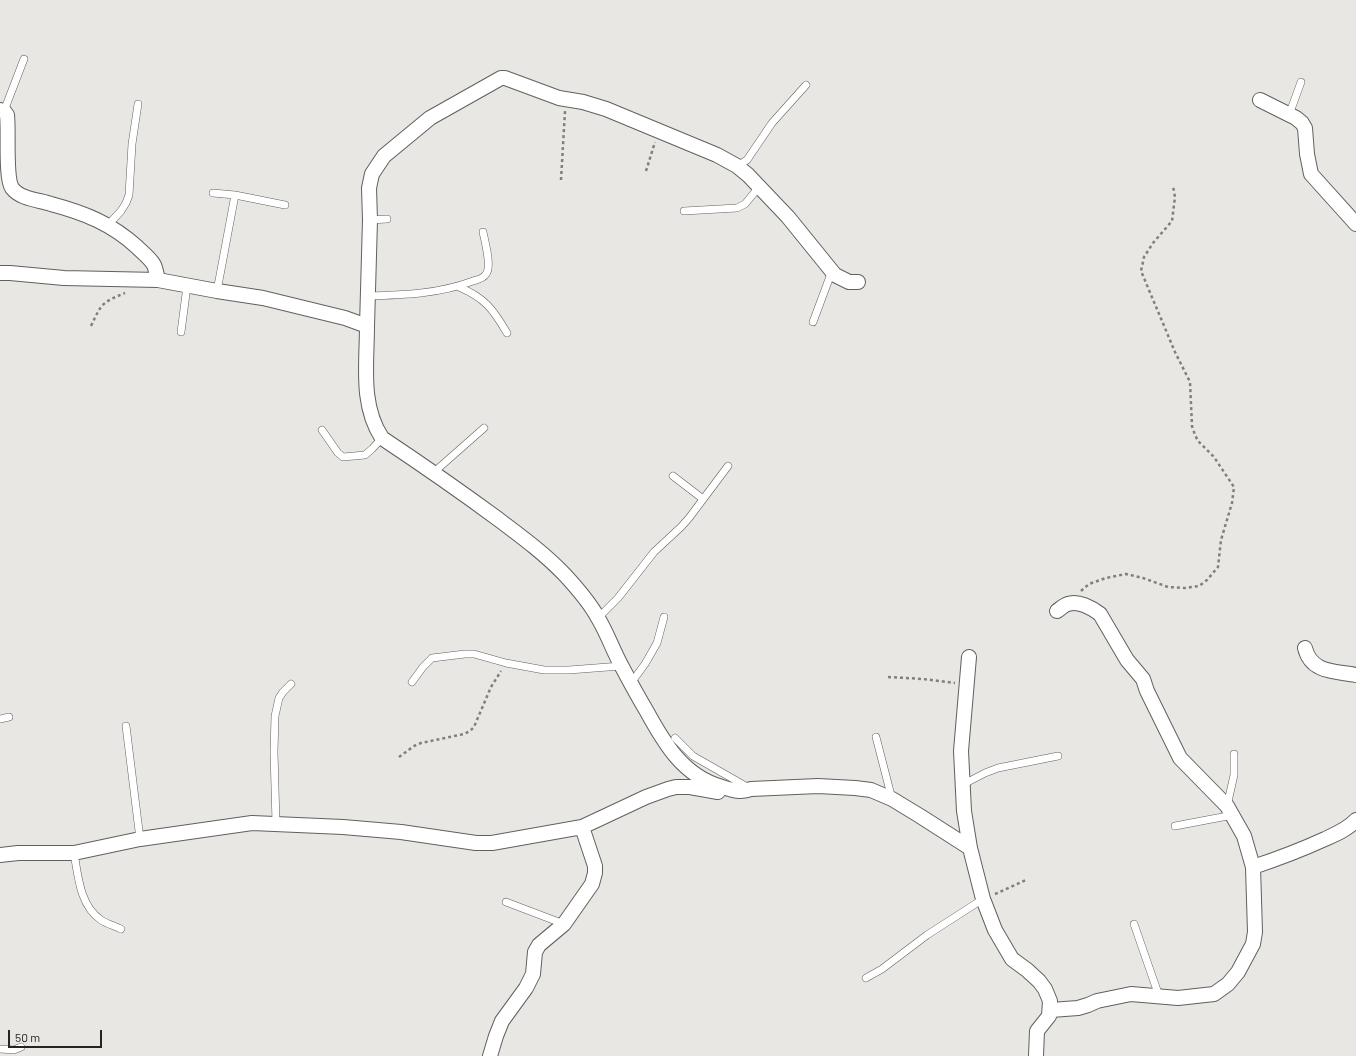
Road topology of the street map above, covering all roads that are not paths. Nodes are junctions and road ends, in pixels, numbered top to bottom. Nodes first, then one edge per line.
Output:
1 (24, 59) dead end
2 (1301, 82) dead end
3 (806, 85) dead end
4 (1260, 100) dead end
5 (138, 104) dead end
6 (2, 110) edge
7 (1289, 115) junction
8 (737, 166) junction
9 (759, 187) junction
10 (213, 193) dead end
11 (235, 195) junction
12 (285, 205) dead end
13 (684, 211) dead end
14 (387, 219) dead end
15 (370, 220) junction
16 (1356, 224) edge
17 (108, 225) junction
18 (483, 232) dead end
19 (832, 271) junction
20 (0, 273) edge
21 (158, 280) junction
22 (858, 282) dead end
23 (187, 286) junction
24 (459, 287) junction
25 (217, 291) junction
26 (367, 296) junction
27 (813, 322) dead end
28 (366, 326) junction
29 (181, 332) dead end
30 (507, 333) dead end
31 (484, 428) dead end
32 (322, 430) dead end
33 (382, 438) junction
34 (728, 466) dead end
35 (433, 473) junction
36 (673, 476) dead end
37 (703, 500) junction
38 (1057, 611) dead end
39 (664, 617) dead end
40 (598, 618) junction
41 (1306, 648) dead end
42 (969, 657) dead end
43 (621, 666) junction
44 (1356, 675) edge
45 (412, 682) dead end
46 (631, 683) junction
47 (291, 684) dead end
48 (9, 717) dead end
49 (0, 719) edge
50 (126, 726) dead end
51 (876, 737) dead end
52 (675, 738) dead end
53 (1234, 754) dead end
54 (1058, 756) dead end
55 (962, 785) junction
56 (748, 790) junction
57 (892, 799) junction
58 (1230, 810) junction
59 (1356, 820) edge
60 (276, 823) junction
61 (1175, 826) dead end
62 (582, 827) junction
63 (140, 839) junction
64 (970, 848) junction
65 (74, 853) junction
66 (0, 855) edge
67 (1253, 867) junction
68 (983, 899) junction
69 (506, 902) dead end
70 (564, 924) junction
71 (1134, 924) dead end
72 (121, 929) dead end
73 (866, 978) dead end
74 (1159, 996) junction
75 (1049, 1016) junction
76 (21, 1047) dead end
77 (0, 1049) edge
78 (490, 1056) edge
79 (1036, 1056) edge

1 - 6 lane
2 - 7 lane
3 - 8 lane
4 - 7 street
5 - 17 lane
6 - 17 street
7 - 16 street
8 - 9 street
8 - 15 street
9 - 13 lane
9 - 19 street
10 - 11 lane
11 - 12 lane
11 - 25 lane
14 - 15 lane
15 - 26 street
17 - 21 street
18 - 24 lane
19 - 22 street
19 - 27 lane
20 - 21 street
21 - 23 street
23 - 25 street
23 - 29 lane
24 - 26 lane
24 - 30 lane
25 - 28 street
26 - 28 street
28 - 33 street
31 - 35 lane
32 - 33 lane
33 - 35 street
34 - 37 lane
35 - 40 street
36 - 37 lane
37 - 40 lane
38 - 58 street
39 - 46 lane
40 - 43 street
41 - 44 street
42 - 55 street
43 - 45 lane
43 - 46 street
46 - 56 street
47 - 60 lane
48 - 49 lane
50 - 63 lane
51 - 57 lane
52 - 56 lane
53 - 58 lane
54 - 55 lane
55 - 64 street
56 - 57 street
56 - 62 street
57 - 64 street
58 - 61 lane
58 - 67 street
59 - 67 street
60 - 62 street
60 - 63 street
62 - 70 street
63 - 65 street
64 - 68 street
65 - 66 street
65 - 72 lane
67 - 74 street
68 - 73 lane
68 - 75 street
69 - 70 lane
70 - 78 street
71 - 74 lane
74 - 75 street
75 - 79 street
76 - 77 lane

